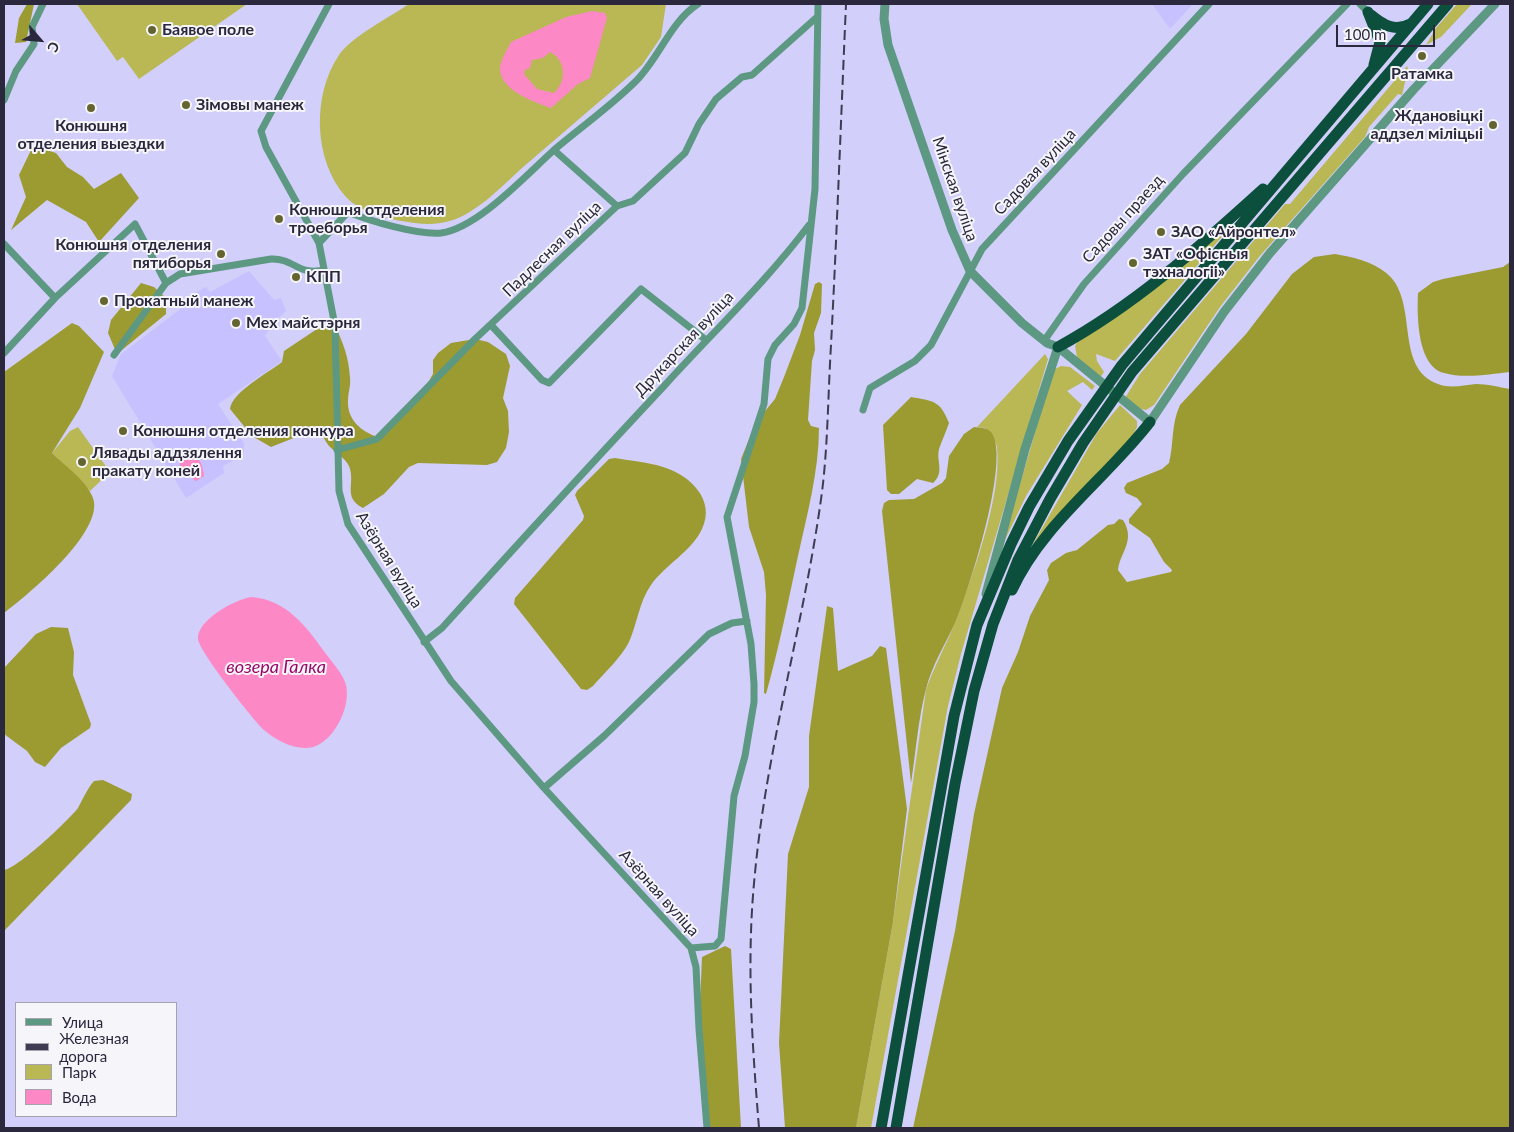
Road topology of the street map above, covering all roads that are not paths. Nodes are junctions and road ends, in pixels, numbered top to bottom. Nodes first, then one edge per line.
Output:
1 (43, 4) edge
2 (329, 4) edge
3 (698, 4) edge
4 (818, 4) edge
5 (885, 4) edge
6 (1209, 4) edge
7 (1347, 4) edge
8 (1428, 4) edge
9 (1448, 4) edge
10 (1495, 4) edge
11 (1364, 8) edge
12 (817, 17) junction
13 (1413, 22) junction
14 (1370, 73) junction
15 (4, 100) edge
16 (554, 150) junction
17 (1295, 158) junction
18 (617, 206) junction
19 (810, 224) junction
20 (319, 243) junction
21 (4, 244) edge
22 (324, 270) junction
23 (970, 271) junction
24 (166, 283) junction
25 (55, 298) junction
26 (491, 325) junction
27 (706, 340) junction
28 (1044, 340) junction
29 (1058, 347) junction
30 (4, 353) edge
31 (114, 355) dead end
32 (863, 410) dead end
33 (1150, 422) junction
34 (338, 450) junction
35 (747, 622) junction
36 (977, 625) junction
37 (424, 642) junction
38 (982, 661) junction
39 (544, 788) junction
40 (691, 948) junction
41 (707, 1128) edge
42 (881, 1128) edge
43 (896, 1128) edge

1 - 15 street
2 - 20 street, Азёрная вуліца
3 - 16 street
4 - 12 street, Друкарская вуліца
5 - 23 street, Мінская вуліца
6 - 23 street, Садовая вуліца
7 - 28 street, Садовы праезд
8 - 13 highway
9 - 38 highway
10 - 33 street
11 - 13 highway
11 - 14 highway
12 - 18 street, Падлесная вуліца
12 - 19 street, Друкарская вуліца
13 - 14 highway
14 - 17 highway
16 - 18 street
16 - 20 street
17 - 29 highway
17 - 36 highway
18 - 26 street, Падлесная вуліца
19 - 27 street, Друкарская вуліца
19 - 35 street
20 - 22 street, Азёрная вуліца
21 - 25 street
22 - 24 street
22 - 34 street, Азёрная вуліца
23 - 28 street, Мінская вуліца
23 - 32 street, Садовая вуліца
24 - 25 street
24 - 31 street
25 - 30 street
26 - 27 street
26 - 34 street, Падлесная вуліца
27 - 37 street, Друкарская вуліца
28 - 29 street, Мінская вуліца
29 - 33 street, Мінская вуліца
29 - 36 street
33 - 38 highway
34 - 37 street, Азёрная вуліца
35 - 39 street
35 - 40 street
36 - 42 highway
37 - 39 street, Азёрная вуліца
38 - 43 highway
39 - 40 street, Азёрная вуліца
40 - 41 street, Азёрная вуліца

